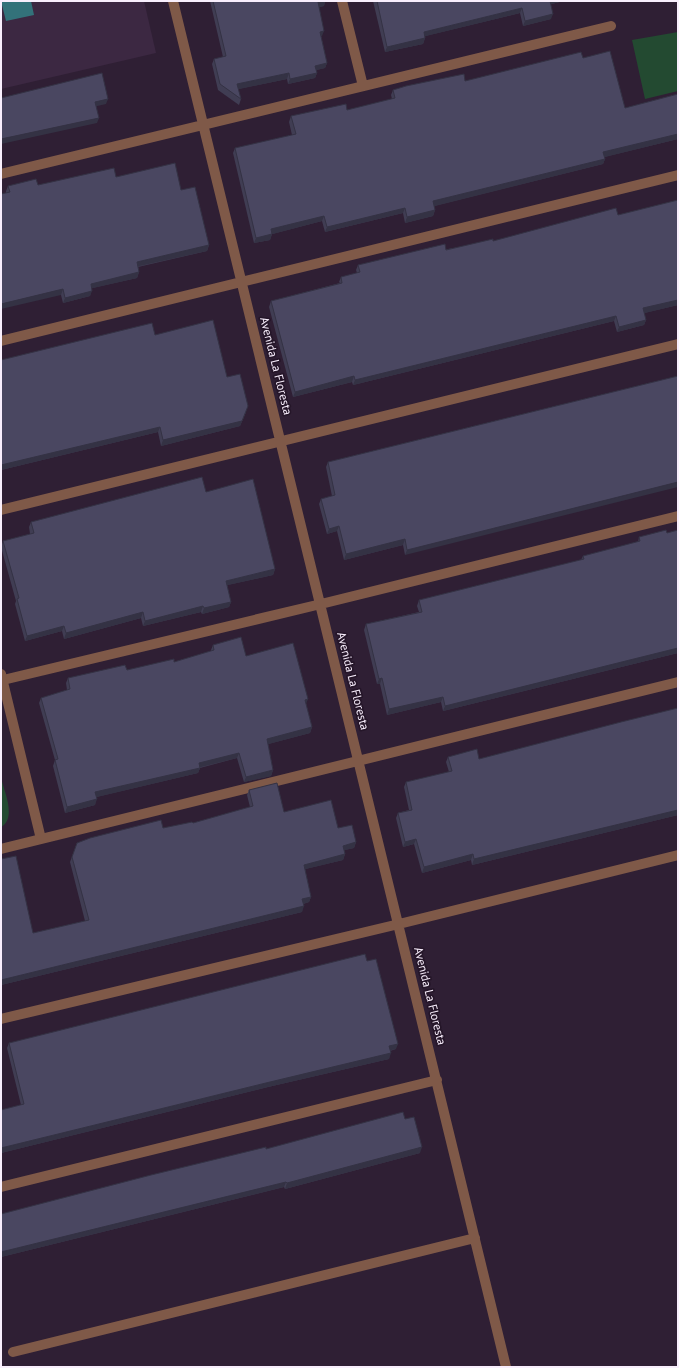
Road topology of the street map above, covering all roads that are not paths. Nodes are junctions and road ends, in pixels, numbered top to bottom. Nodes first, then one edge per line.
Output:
1 (173, 1) edge
2 (342, 1) edge
3 (611, 26) dead end
4 (363, 86) junction
5 (203, 125) junction
6 (1, 174) edge
7 (678, 175) edge
8 (242, 282) junction
9 (1, 340) edge
10 (678, 344) edge
11 (281, 441) junction
12 (1, 510) edge
13 (678, 516) edge
14 (321, 604) junction
15 (2, 677) edge
16 (678, 682) edge
17 (359, 761) junction
18 (41, 839) junction
19 (1, 849) edge
20 (678, 856) edge
21 (399, 924) junction
22 (1, 1019) edge
23 (437, 1080) junction
24 (1, 1187) edge
25 (475, 1238) junction
26 (13, 1352) dead end
27 (506, 1367) edge

1 - 5 street, Avenida La Floresta
2 - 4 street
3 - 4 street
4 - 5 street
5 - 6 street
5 - 8 street, Avenida La Floresta
7 - 8 street
8 - 9 street
8 - 11 street, Avenida La Floresta
10 - 11 street
11 - 12 street
11 - 14 street, Avenida La Floresta
13 - 14 street
14 - 15 street
14 - 17 street, Avenida La Floresta
15 - 18 street
16 - 17 street
17 - 18 street
17 - 21 street, Avenida La Floresta
18 - 19 street
20 - 21 street
21 - 22 street
21 - 23 street, Avenida La Floresta
23 - 24 street
23 - 25 street, Avenida La Floresta
25 - 26 street
25 - 27 street, Avenida La Floresta

